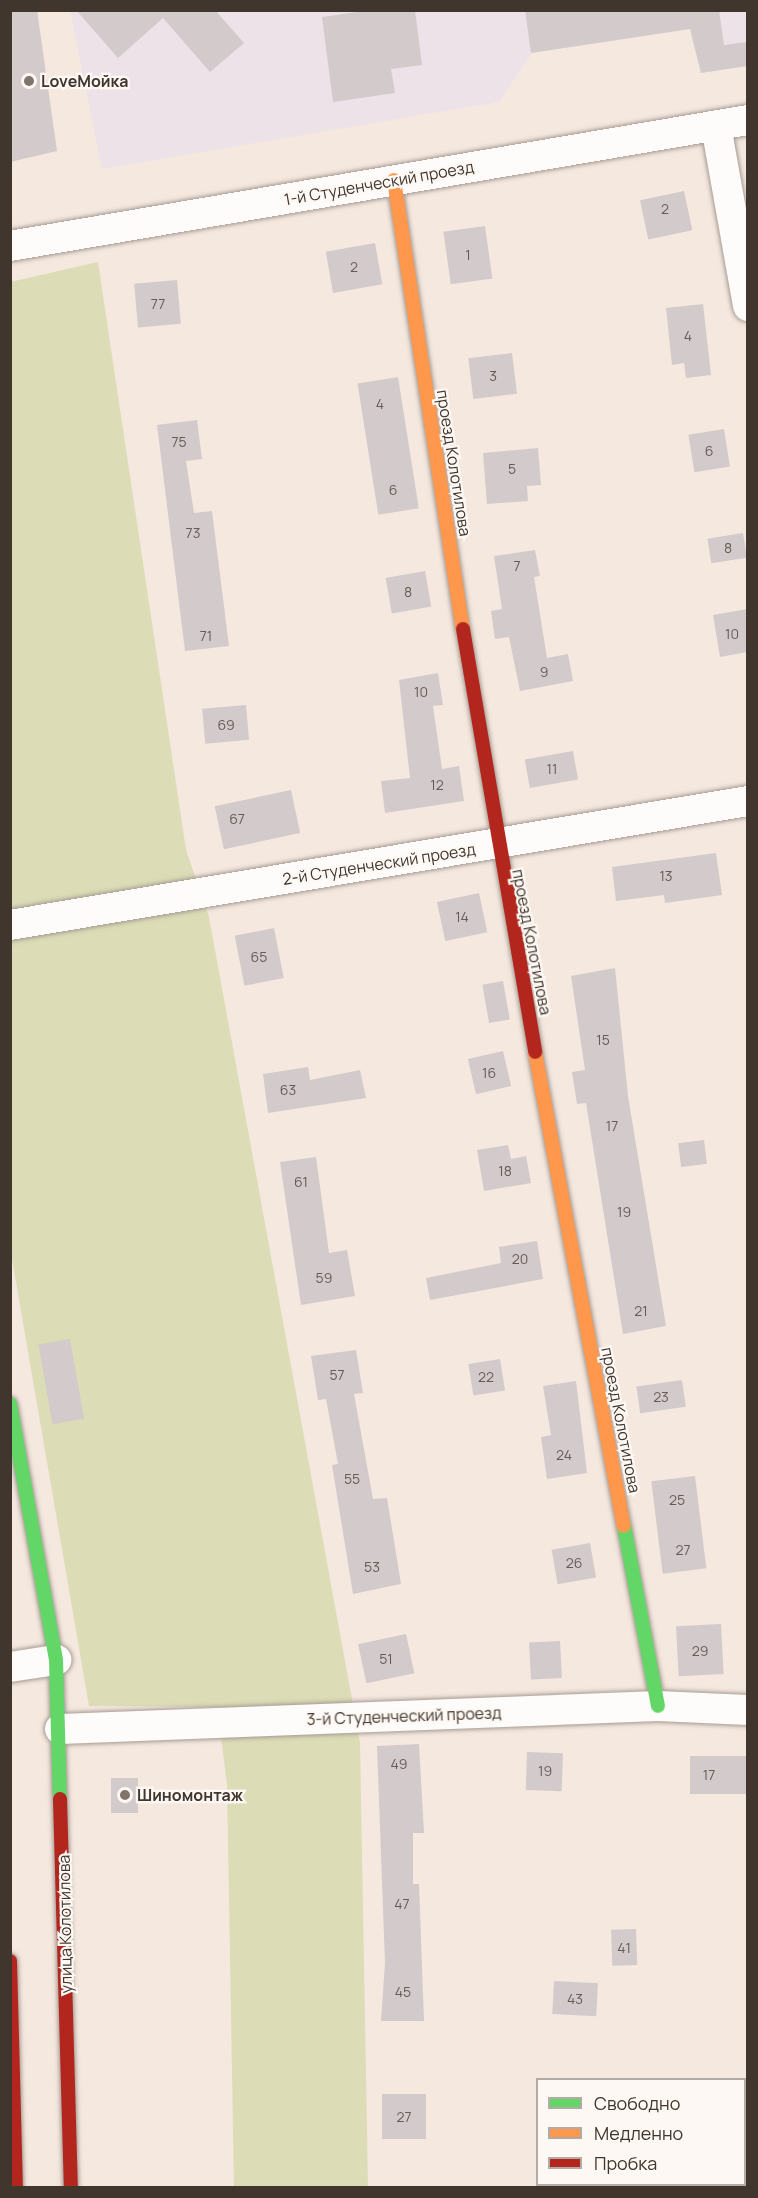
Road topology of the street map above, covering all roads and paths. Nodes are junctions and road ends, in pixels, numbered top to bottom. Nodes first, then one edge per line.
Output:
1 (747, 120) edge
2 (716, 126) junction
3 (394, 180) junction
4 (10, 246) edge
5 (747, 306) edge
6 (747, 801) edge
7 (496, 844) junction
8 (10, 925) edge
9 (10, 1404) edge
10 (56, 1660) junction
11 (10, 1667) edge
12 (658, 1706) junction
13 (747, 1710) edge
14 (60, 1729) junction
15 (10, 1961) edge
16 (16, 2187) edge
17 (71, 2187) edge

1 - 2 street, 1-й Студенческий проезд
2 - 3 street, 1-й Студенческий проезд
2 - 5 street
3 - 4 street, 1-й Студенческий проезд
3 - 7 street, проезд Колотилова
6 - 7 street, 2-й Студенческий проезд
7 - 8 street, 2-й Студенческий проезд
7 - 12 street, проезд Колотилова
9 - 10 street, улица Колотилова
10 - 11 street
10 - 14 street, улица Колотилова
12 - 13 street, 3-й Студенческий проезд
12 - 14 street, 3-й Студенческий проезд
14 - 17 street, улица Колотилова
15 - 16 street

